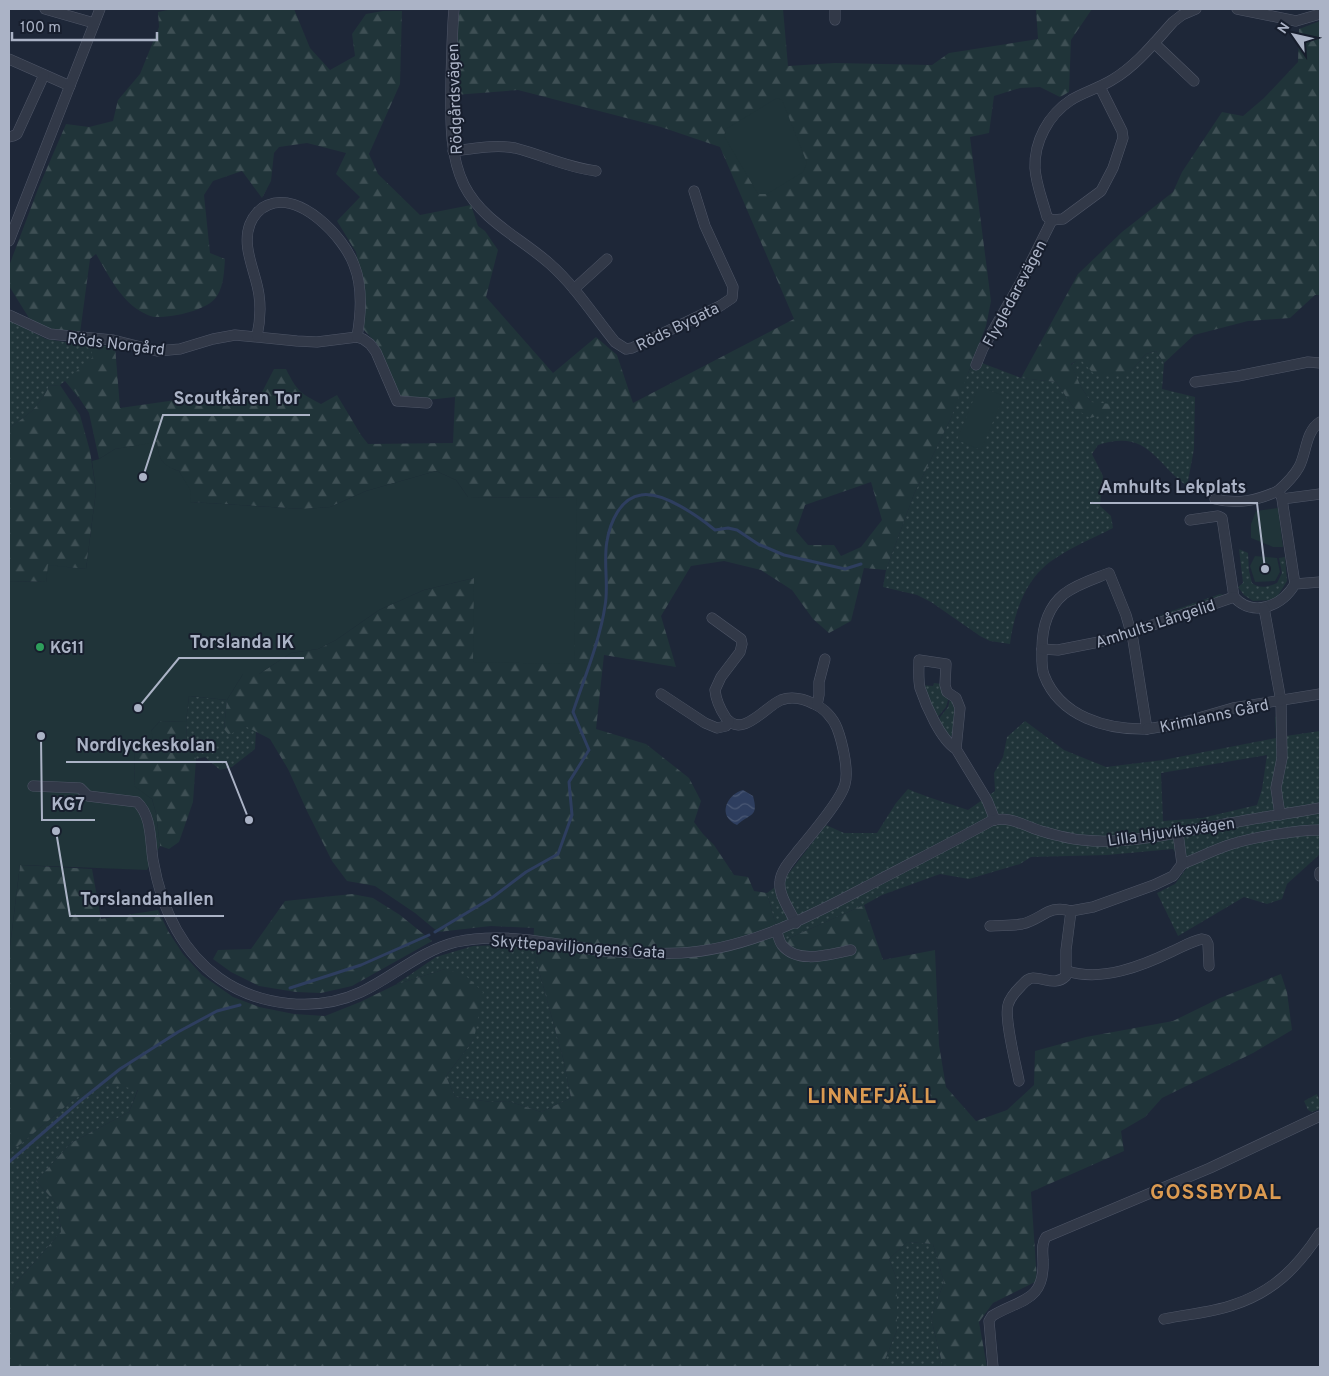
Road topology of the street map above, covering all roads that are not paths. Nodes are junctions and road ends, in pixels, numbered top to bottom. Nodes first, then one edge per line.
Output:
1 (46, 9) edge
2 (100, 9) edge
3 (454, 9) edge
4 (835, 9) edge
5 (1196, 9) edge
6 (1238, 9) edge
7 (1265, 12) edge
8 (1320, 14) edge
9 (835, 20) dead end
10 (94, 23) junction
11 (1154, 44) junction
12 (9, 59) edge
13 (44, 74) junction
14 (1194, 81) dead end
15 (70, 86) junction
16 (1100, 87) junction
17 (9, 136) edge
18 (453, 151) junction
19 (596, 171) dead end
20 (694, 191) dead end
21 (13, 219) edge
22 (1052, 220) junction
23 (9, 241) edge
24 (607, 259) dead end
25 (574, 289) junction
26 (9, 315) edge
27 (257, 336) junction
28 (357, 337) junction
29 (626, 349) joint
30 (1320, 363) edge
31 (976, 365) dead end
32 (1195, 382) dead end
33 (427, 403) dead end
34 (1320, 422) edge
35 (1320, 494) edge
36 (1280, 495) junction
37 (1215, 499) dead end
38 (1190, 520) dead end
39 (1320, 582) edge
40 (1295, 584) junction
41 (1234, 597) junction
42 (1264, 608) junction
43 (712, 618) dead end
44 (1132, 637) junction
45 (1042, 653) junction
46 (825, 659) dead end
47 (661, 694) dead end
48 (1320, 694) edge
49 (1281, 701) junction
50 (817, 705) junction
51 (729, 721) junction
52 (1146, 729) junction
53 (956, 749) junction
54 (33, 786) dead end
55 (1320, 808) edge
56 (1280, 815) junction
57 (995, 820) junction
58 (1320, 830) edge
59 (1178, 833) junction
60 (1182, 864) junction
61 (1320, 872) edge
62 (1320, 876) edge
63 (1071, 911) junction
64 (796, 923) junction
65 (990, 926) dead end
66 (776, 930) junction
67 (851, 950) dead end
68 (1209, 966) dead end
69 (1067, 971) junction
70 (1019, 1081) dead end
71 (1320, 1116) edge
72 (1320, 1233) edge
73 (1164, 1319) dead end
74 (993, 1367) edge

1 - 10 street
2 - 10 street
3 - 18 street, Rödgårdsvägen
4 - 9 street
5 - 11 street, Flygledarevägen
6 - 7 street
7 - 8 street
10 - 15 street
11 - 14 street
11 - 16 street, Flygledarevägen
12 - 13 street
13 - 15 street
13 - 17 street
15 - 21 street
16 - 22 street, Flygledarevägen
16 - 22 street, Flygledarevägen
18 - 19 street
18 - 25 street, Rödgårdsvägen
20 - 29 street, Röds Bygata
21 - 23 street
22 - 31 street, Flygledarevägen
24 - 25 street
25 - 29 street, Rödgårdsvägen
26 - 27 street, Röds Norgård
27 - 28 street, Röds Norgård
27 - 28 street
28 - 33 street
30 - 32 street
34 - 36 street
35 - 36 street
36 - 37 street
36 - 40 street
38 - 41 street
39 - 40 street
40 - 42 street
41 - 42 street, Amhults Långelid
41 - 44 street, Amhults Långelid
42 - 49 street
43 - 51 street
44 - 45 street, Amhults Långelid
44 - 45 street, Krimlanns Gård
44 - 52 street
45 - 52 street, Krimlanns Gård
46 - 50 street
47 - 51 street
48 - 49 street, Krimlanns Gård
49 - 52 street, Krimlanns Gård
49 - 56 street
50 - 51 street
50 - 64 street
53 - 53 street
53 - 57 street
54 - 66 street, Skyttepaviljongens Gata
55 - 56 street, Lilla Hjuviksvägen
56 - 59 street, Lilla Hjuviksvägen
57 - 59 street, Lilla Hjuviksvägen
57 - 64 street, Skyttepaviljongens Gata
58 - 60 street
59 - 60 street
60 - 63 street
61 - 62 street
63 - 65 street
63 - 69 street
64 - 66 street, Skyttepaviljongens Gata
66 - 67 street
68 - 69 street
69 - 70 street
71 - 74 street
72 - 73 street

